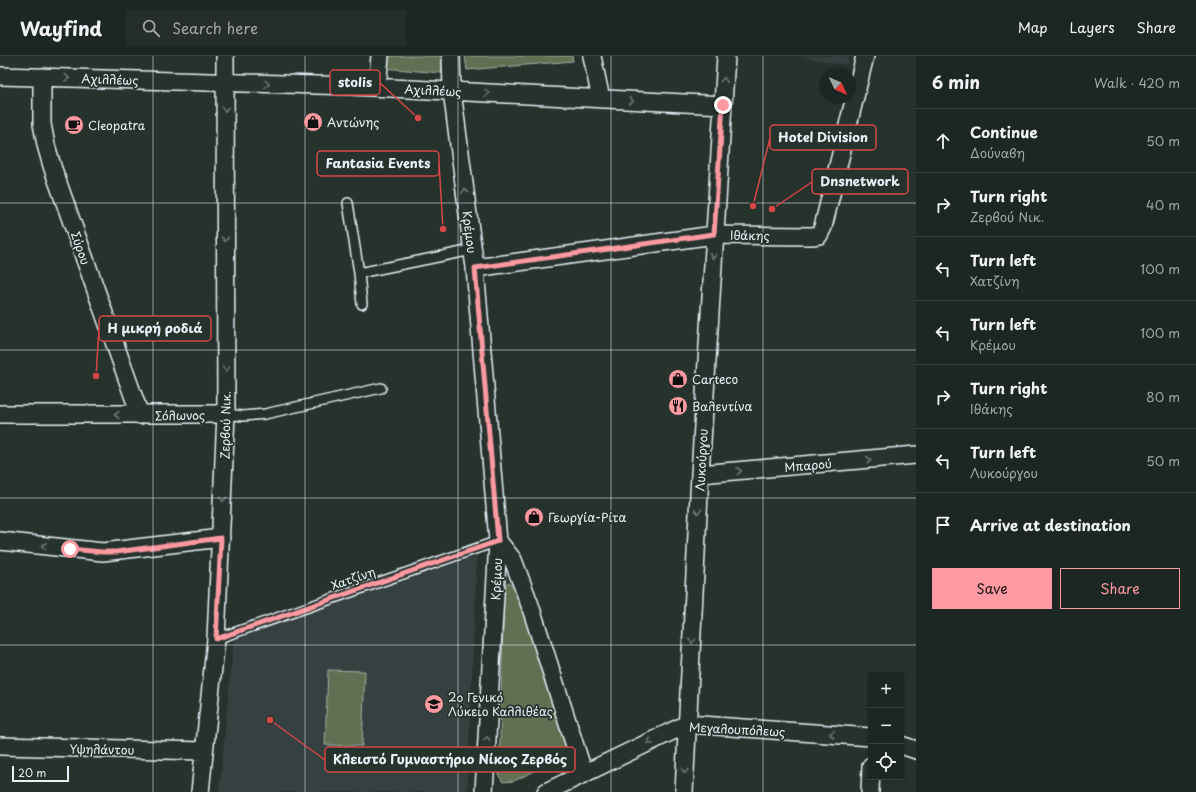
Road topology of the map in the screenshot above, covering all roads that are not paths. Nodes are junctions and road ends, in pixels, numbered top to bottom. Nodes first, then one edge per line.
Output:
1 (225, 56) edge
2 (380, 56) edge
3 (451, 56) edge
4 (592, 56) edge
5 (726, 56) edge
6 (865, 56) edge
7 (0, 76) edge
8 (42, 77) junction
9 (224, 82) junction
10 (377, 87) junction
11 (452, 91) junction
12 (601, 99) junction
13 (723, 105) junction
14 (348, 203) dead end
15 (714, 234) junction
16 (472, 250) junction
17 (475, 268) junction
18 (359, 272) junction
19 (362, 304) dead end
20 (380, 388) dead end
21 (0, 414) edge
22 (226, 414) junction
23 (140, 415) junction
24 (916, 456) edge
25 (700, 474) junction
26 (221, 538) junction
27 (498, 541) junction
28 (0, 542) edge
29 (216, 639) junction
30 (687, 724) junction
31 (868, 736) edge
32 (0, 746) edge
33 (904, 746) edge
34 (916, 750) edge
35 (204, 751) junction
36 (584, 774) junction
37 (870, 780) edge
38 (200, 792) edge
39 (484, 792) edge
40 (546, 792) edge
41 (684, 792) edge
42 (870, 792) edge

1 - 9 street, Ζερβού Νικ.
2 - 10 street
3 - 11 street, Κρέμου
4 - 12 street
13 -> 5 street, Λυκούργου
6 - 15 street, Ιθάκης
7 - 8 street, Αχιλλέως
8 -> 9 street, Αχιλλέως
8 - 23 street, Σύρου
9 -> 10 street, Αχιλλέως
9 -> 22 street, Ζερβού Νικ.
10 - 11 street, Αχιλλέως
11 -> 12 street, Αχιλλέως
16 -> 11 street, Κρέμου
12 -> 13 street, Αχιλλέως
13 - 15 street, Λυκούργου
14 - 18 lane
15 - 17 street, Ιθάκης
15 -> 25 street, Λυκούργου
16 - 17 street, Κρέμου
16 - 18 lane
17 - 27 street, Κρέμου
18 - 19 lane
20 - 22 lane, Σόλωνος
23 -> 21 street, Σόλωνος
22 - 23 street, Σόλωνος
22 -> 26 street, Ζερβού Νικ.
25 -> 24 street, Μπαρού
25 -> 30 street, Λυκούργου
26 -> 28 street
26 - 29 street, Ζερβού Νικ.
27 - 29 lane, Χατζίνη
27 - 36 street
39 -> 27 street, Κρέμου
29 - 35 street, Ζερβού Νικ.
31 -> 30 street, Μεγαλουπόλεως
30 -> 36 street, Μεγαλουπόλεως
30 -> 41 street, Λυκούργου
32 - 35 street, Υψηλάντου
33 - 34 street
35 - 38 street, Ζερβού Νικ.
36 - 40 street, Μεγαλουπόλεως
37 - 42 street

